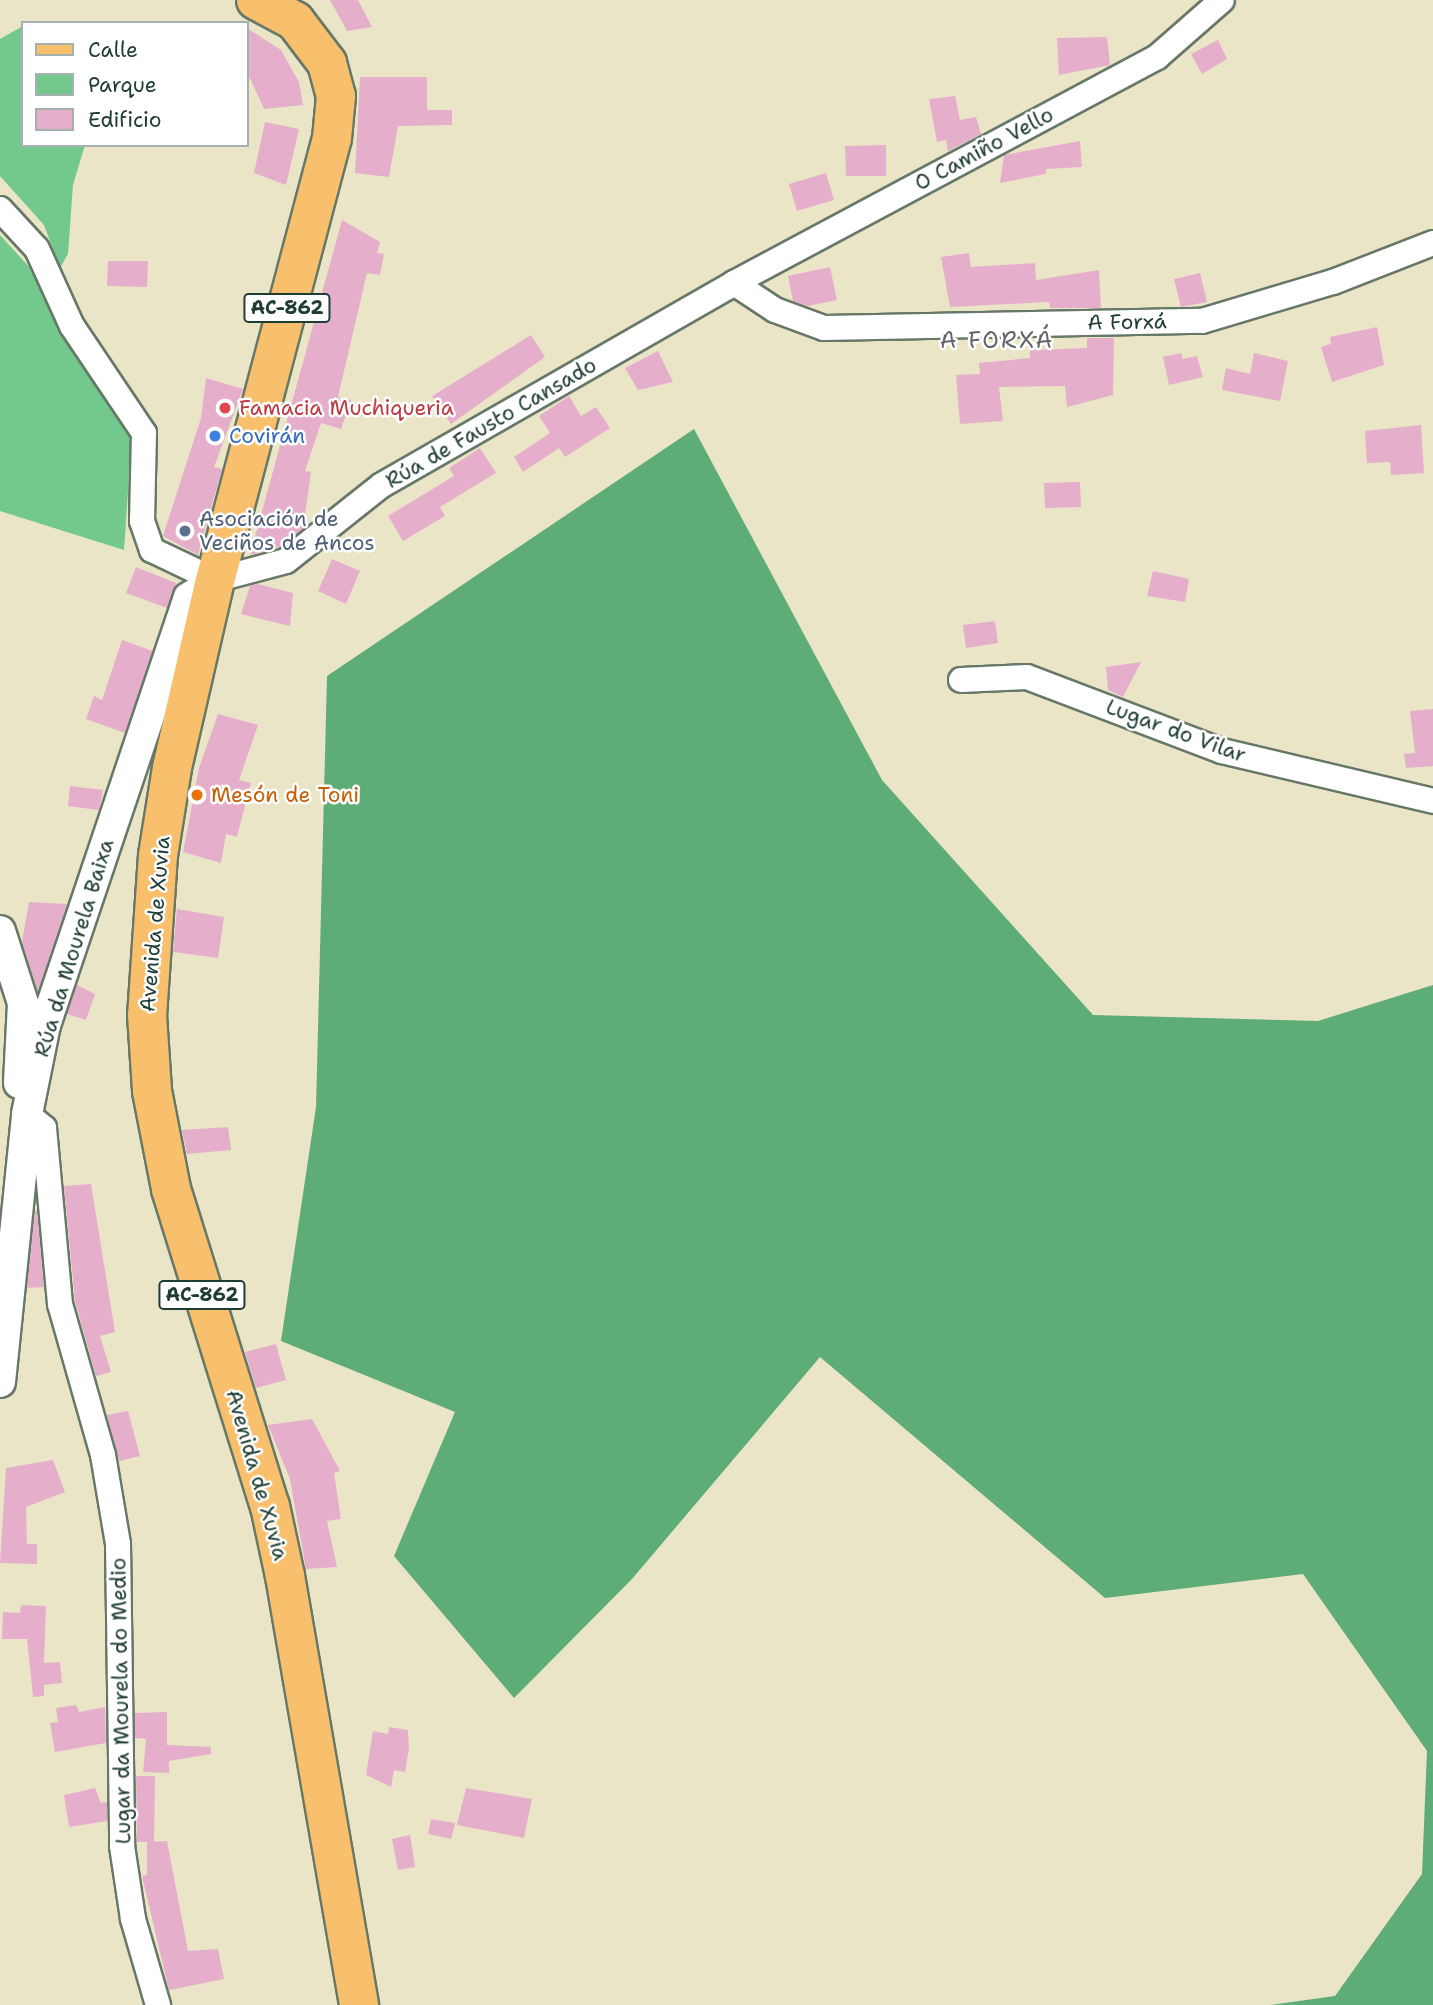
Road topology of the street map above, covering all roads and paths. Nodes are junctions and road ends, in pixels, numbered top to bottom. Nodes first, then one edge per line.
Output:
1 (1222, 0) edge
2 (274, 3) edge
3 (0, 209) edge
4 (1433, 243) edge
5 (734, 284) junction
6 (215, 580) junction
7 (961, 680) dead end
8 (1433, 801) edge
9 (0, 931) edge
10 (27, 1114) junction
11 (0, 1382) edge
12 (158, 2005) edge
13 (359, 2005) edge

1 - 5 street, O Camiño Vello
2 - 6 main road, Avenida de Xuvia / AC-862
3 - 6 street
4 - 5 street, A Forxá
5 - 6 street, Rúa de Fausto Cansado
6 - 10 street, Rúa da Mourela Baixa
6 - 13 main road, Avenida de Xuvia / AC-862
7 - 8 street, Lugar do Vilar
9 - 10 street
10 - 11 street, Rúa da Mourela Baixa
10 - 12 street, Lugar da Mourela do Medio

